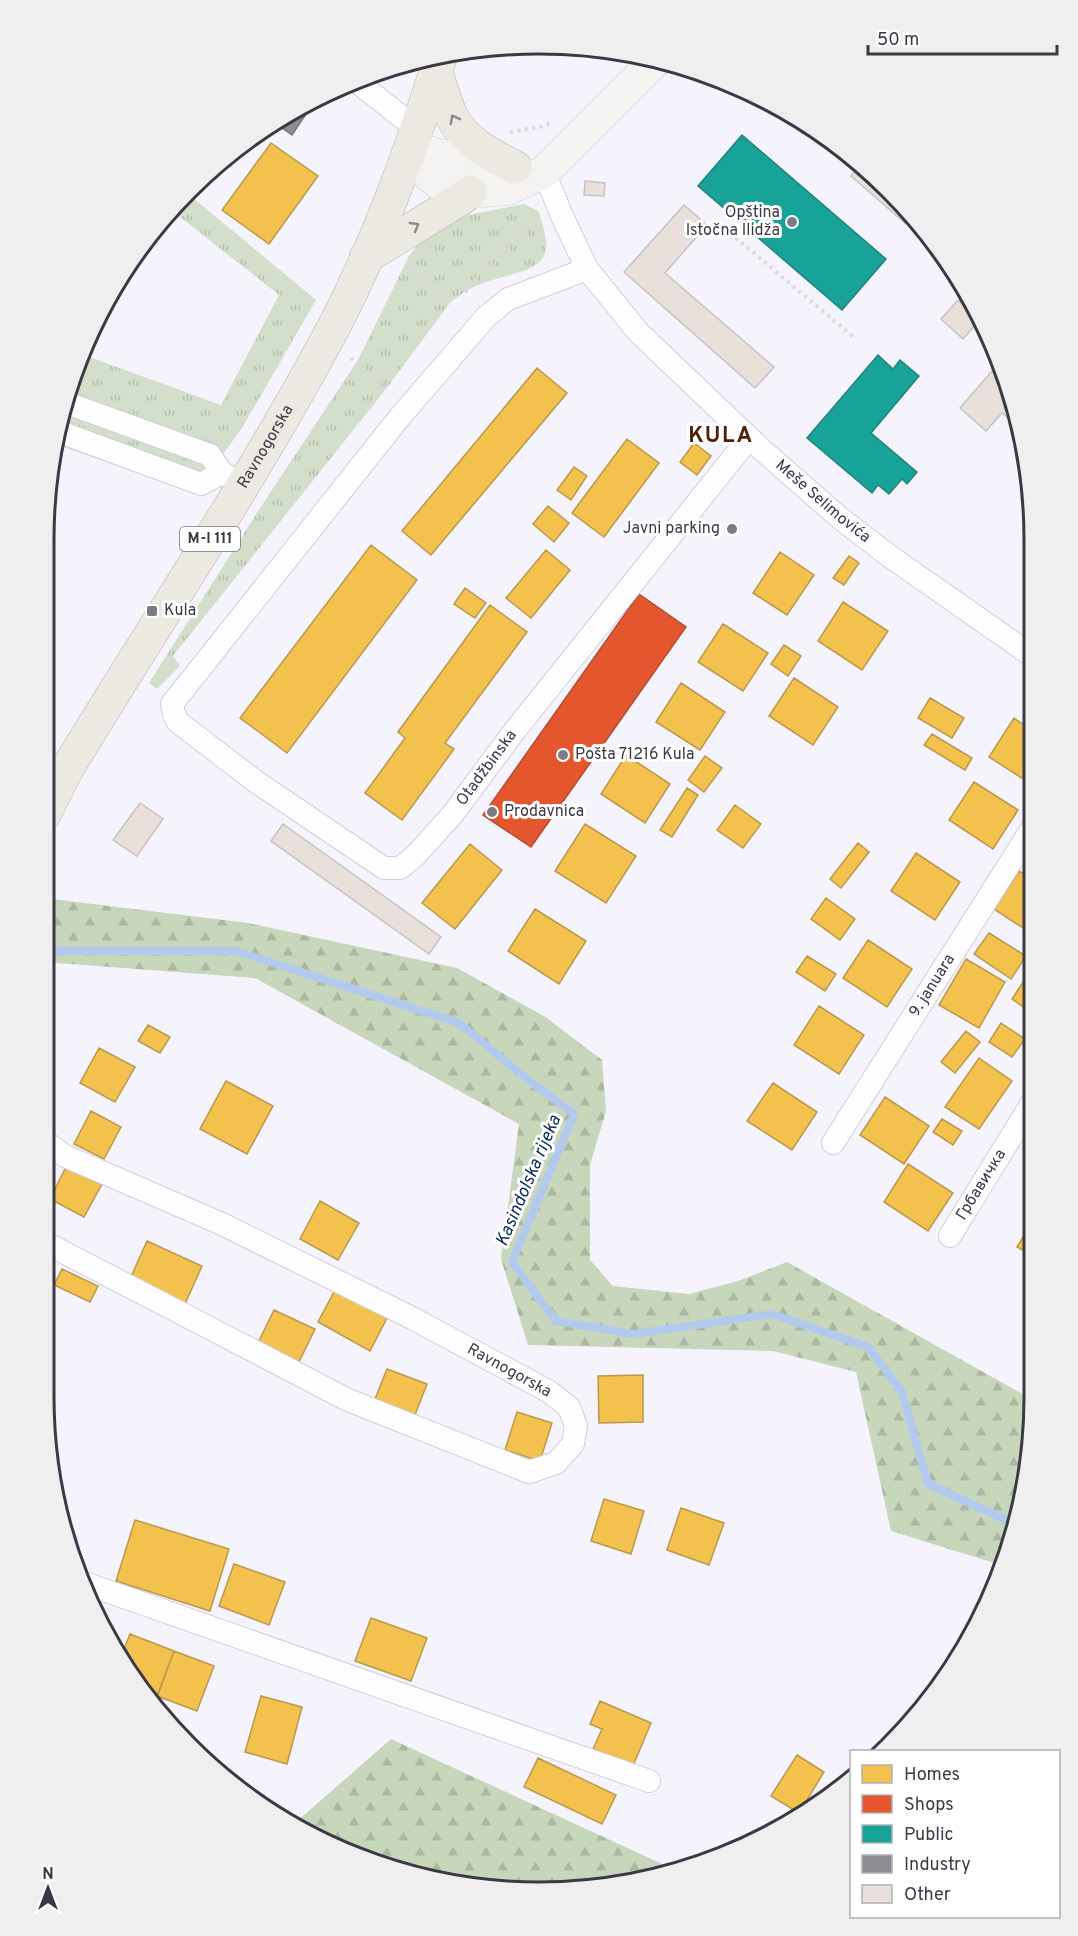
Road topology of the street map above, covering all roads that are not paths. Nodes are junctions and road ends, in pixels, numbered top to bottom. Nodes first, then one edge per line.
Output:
1 (438, 64) edge
2 (648, 67) edge
3 (363, 88) edge
4 (413, 138) junction
5 (530, 170) junction
6 (470, 192) junction
7 (366, 257) junction
8 (587, 269) junction
9 (73, 405) edge
10 (66, 434) edge
11 (749, 438) junction
12 (240, 486) junction
13 (1024, 650) edge
14 (54, 795) edge
15 (1024, 843) edge
16 (1024, 1117) edge
17 (833, 1143) dead end
18 (54, 1148) edge
19 (950, 1236) dead end
20 (54, 1247) edge
21 (92, 1586) edge
22 (649, 1781) dead end

1 - 4 main road, Ravnogorska / M-I 111
5 -> 1 main road
2 - 5 main road
3 - 4 street
4 - 5 main road
4 - 6 main road
4 - 7 main road, Ravnogorska / M-I 111
5 - 6 main road
5 - 8 street, Meše Selimovića
7 -> 6 main road
7 - 12 main road, Ravnogorska / M-I 111
8 - 11 street, Meše Selimovića
8 - 11 street, Otadžbinska
9 - 12 street
10 - 12 street
11 - 13 street, Meše Selimovića
12 - 14 main road, Ravnogorska / M-I 111
15 - 17 street, 9. januara
16 - 19 street, Грбавичка
18 - 20 street, Ravnogorska
21 - 22 street

